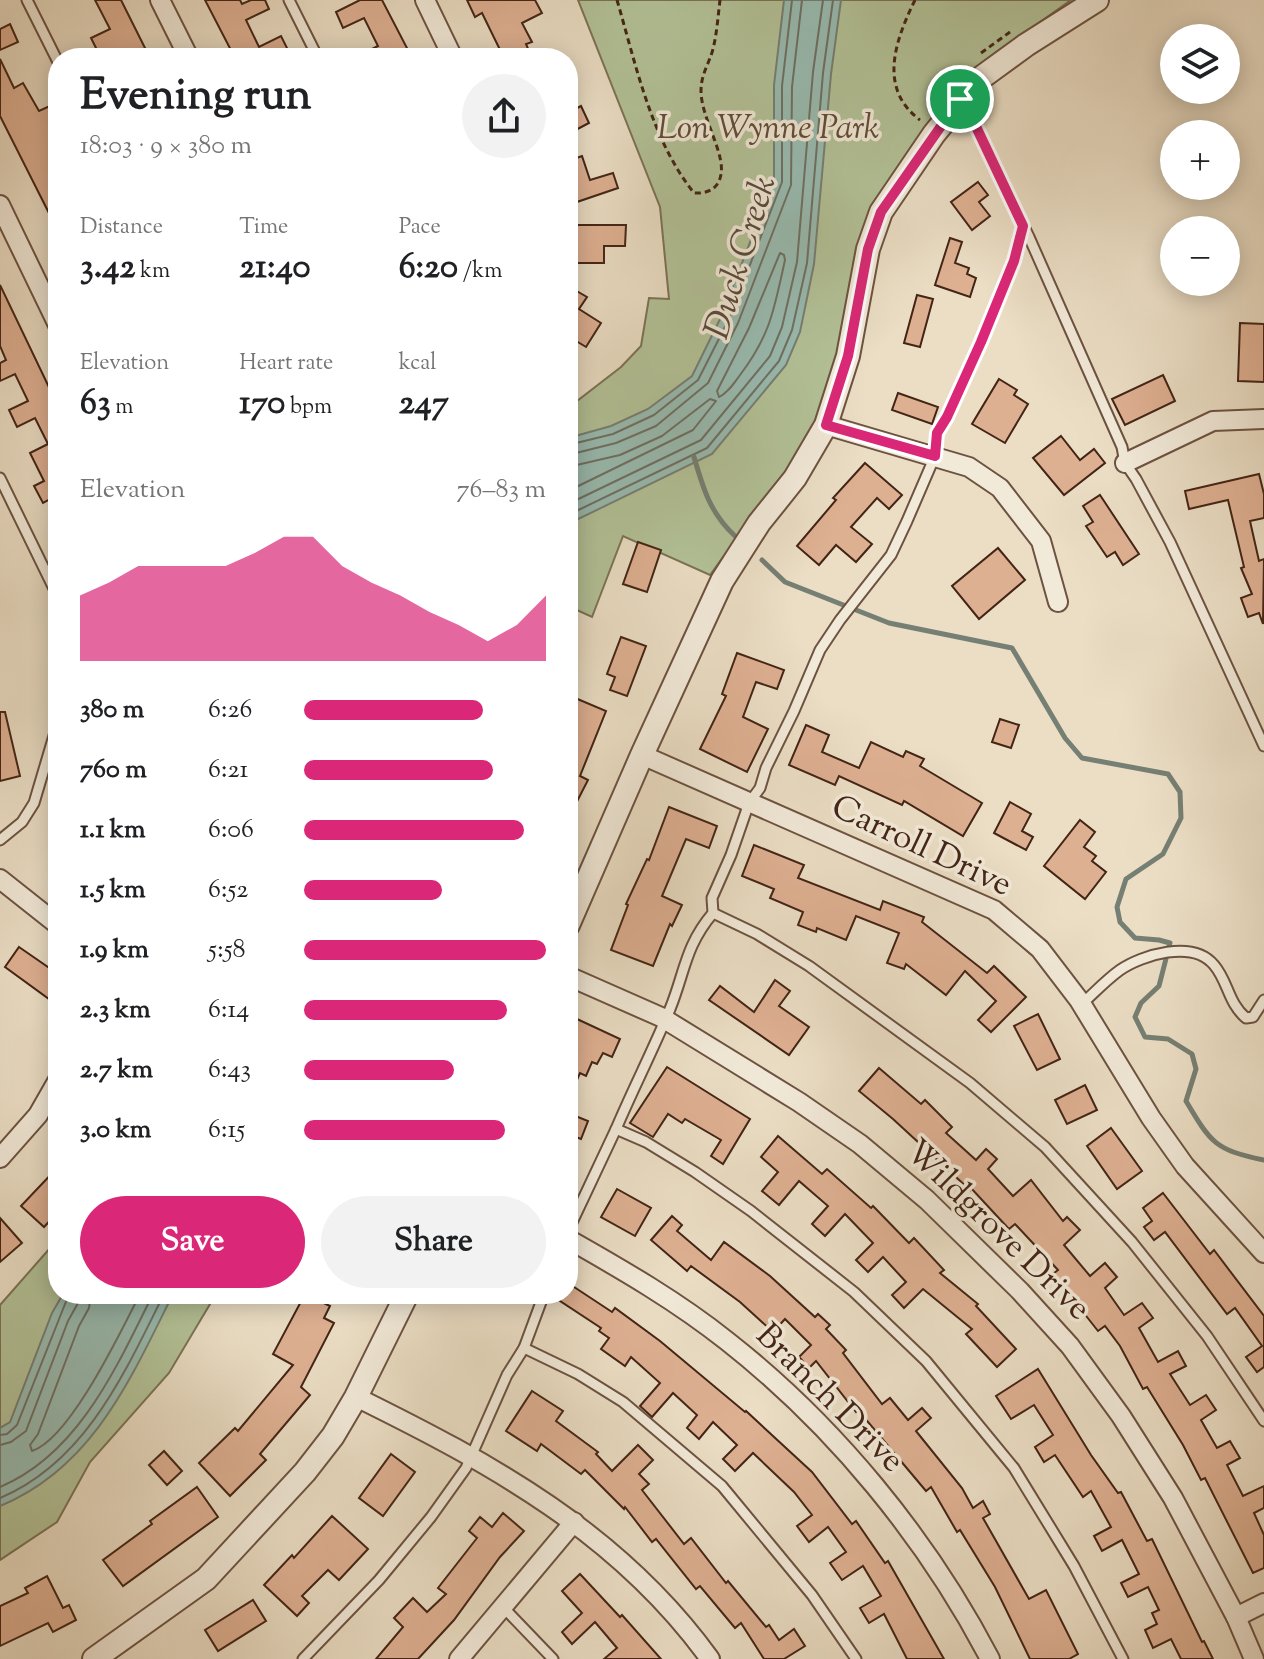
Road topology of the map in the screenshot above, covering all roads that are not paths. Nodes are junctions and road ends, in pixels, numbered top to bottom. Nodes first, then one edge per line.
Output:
1 (27, 0) edge
2 (160, 0) edge
3 (289, 0) edge
4 (425, 0) edge
5 (1097, 0) edge
6 (51, 48) edge
7 (184, 48) edge
8 (313, 48) edge
9 (448, 48) edge
10 (960, 99) junction
11 (0, 205) edge
12 (1023, 226) junction
13 (48, 304) edge
14 (1264, 419) edge
15 (826, 425) junction
16 (935, 456) junction
17 (1125, 463) junction
18 (0, 478) edge
19 (48, 576) edge
20 (1058, 602) dead end
21 (1264, 746) edge
22 (642, 755) junction
23 (48, 756) edge
24 (749, 803) junction
25 (0, 840) edge
26 (0, 879) edge
27 (578, 902) edge
28 (713, 913) junction
29 (48, 917) edge
30 (578, 980) edge
31 (1264, 1000) edge
32 (1082, 1004) junction
33 (664, 1019) junction
34 (48, 1098) edge
35 (616, 1129) junction
36 (0, 1158) edge
37 (578, 1210) edge
38 (578, 1245) edge
39 (1264, 1253) edge
40 (402, 1304) edge
41 (540, 1304) edge
42 (524, 1348) junction
43 (356, 1397) junction
44 (1264, 1421) edge
45 (471, 1455) junction
46 (574, 1522) junction
47 (1264, 1603) edge
48 (504, 1608) junction
49 (1236, 1617) junction
50 (94, 1659) edge
51 (303, 1659) edge
52 (459, 1659) edge
53 (553, 1659) edge
54 (710, 1659) edge
55 (856, 1659) edge
56 (990, 1659) edge
57 (1123, 1659) edge
58 (1254, 1659) edge

1 - 6 lane
2 - 7 street
3 - 8 lane
4 - 9 street
5 - 10 street
10 - 12 lane
10 - 15 street
11 - 13 street
12 - 16 lane
12 - 17 lane
14 - 17 street
15 - 16 street
15 - 22 street
16 - 20 street
16 - 24 lane
17 - 21 lane
18 - 19 lane
22 - 24 street, Carroll Drive
22 - 27 street
23 - 25 lane
24 - 28 lane
24 - 32 street, Carroll Drive
26 - 29 street
28 - 33 lane
28 - 44 lane
30 - 33 street, Wildgrove Drive
31 - 32 lane
32 - 39 street, Carroll Drive
33 - 35 lane
33 - 49 street, Wildgrove Drive
34 - 36 street
35 - 37 lane
35 - 57 lane
38 - 56 street, Branch Drive
40 - 43 street
41 - 42 lane
42 - 45 lane
42 - 55 lane
43 - 45 street
43 - 50 street
45 - 46 street
45 - 51 lane
46 - 48 street
46 - 54 street
47 - 49 street
48 - 52 street
48 - 53 lane
49 - 58 street, Wildgrove Drive

